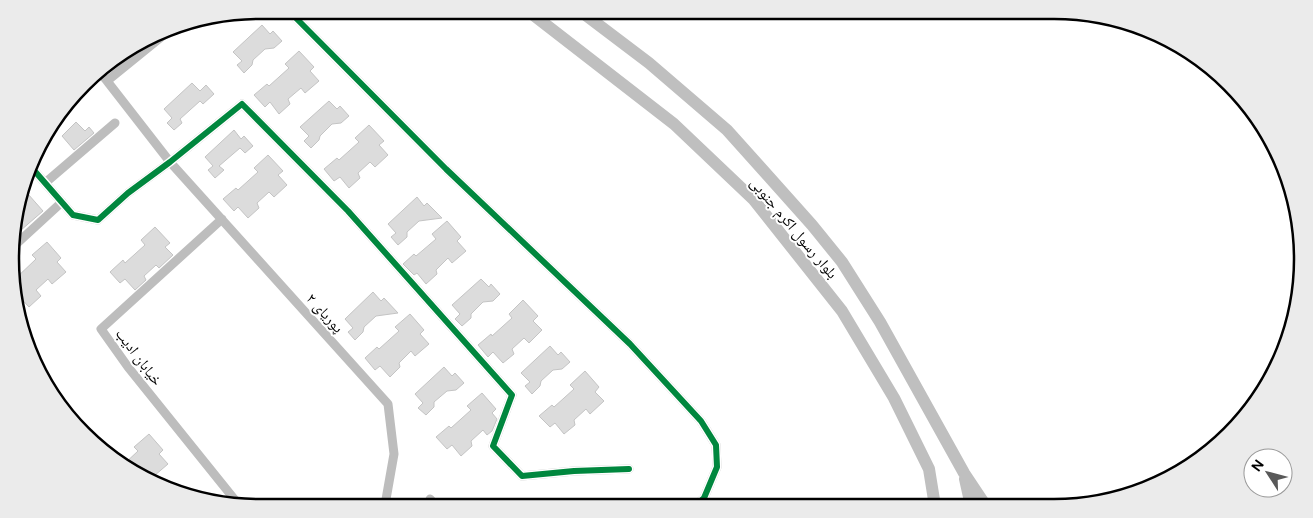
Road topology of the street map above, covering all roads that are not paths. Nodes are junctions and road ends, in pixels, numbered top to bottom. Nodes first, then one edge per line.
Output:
1 (297, 19) edge
2 (539, 19) edge
3 (591, 19) edge
4 (153, 44) edge
5 (103, 76) edge
6 (107, 82) junction
7 (115, 123) dead end
8 (170, 162) junction
9 (35, 172) edge
10 (45, 183) junction
11 (62, 202) junction
12 (222, 219) junction
13 (19, 241) edge
14 (629, 469) dead end
15 (964, 473) junction
16 (233, 498) edge
17 (386, 499) edge
18 (703, 499) edge
19 (934, 499) edge
20 (970, 499) edge
21 (981, 499) edge

1 - 18 street
2 - 19 main road, بلوار رسول اکرم جنوبی
3 - 15 main road, بلوار رسول اکرم جنوبی
4 - 6 street
5 - 6 street, پوریای ۲
6 - 8 street, پوریای ۲
7 - 10 street
8 - 11 street
8 - 12 street, پوریای ۲
8 - 14 street
9 - 10 street
10 - 11 street
11 - 13 street
12 - 16 street, خیابان ادیب
12 - 17 street, پوریای ۲
15 - 20 main road
15 - 21 main road, بلوار رسول اکرم جنوبی

